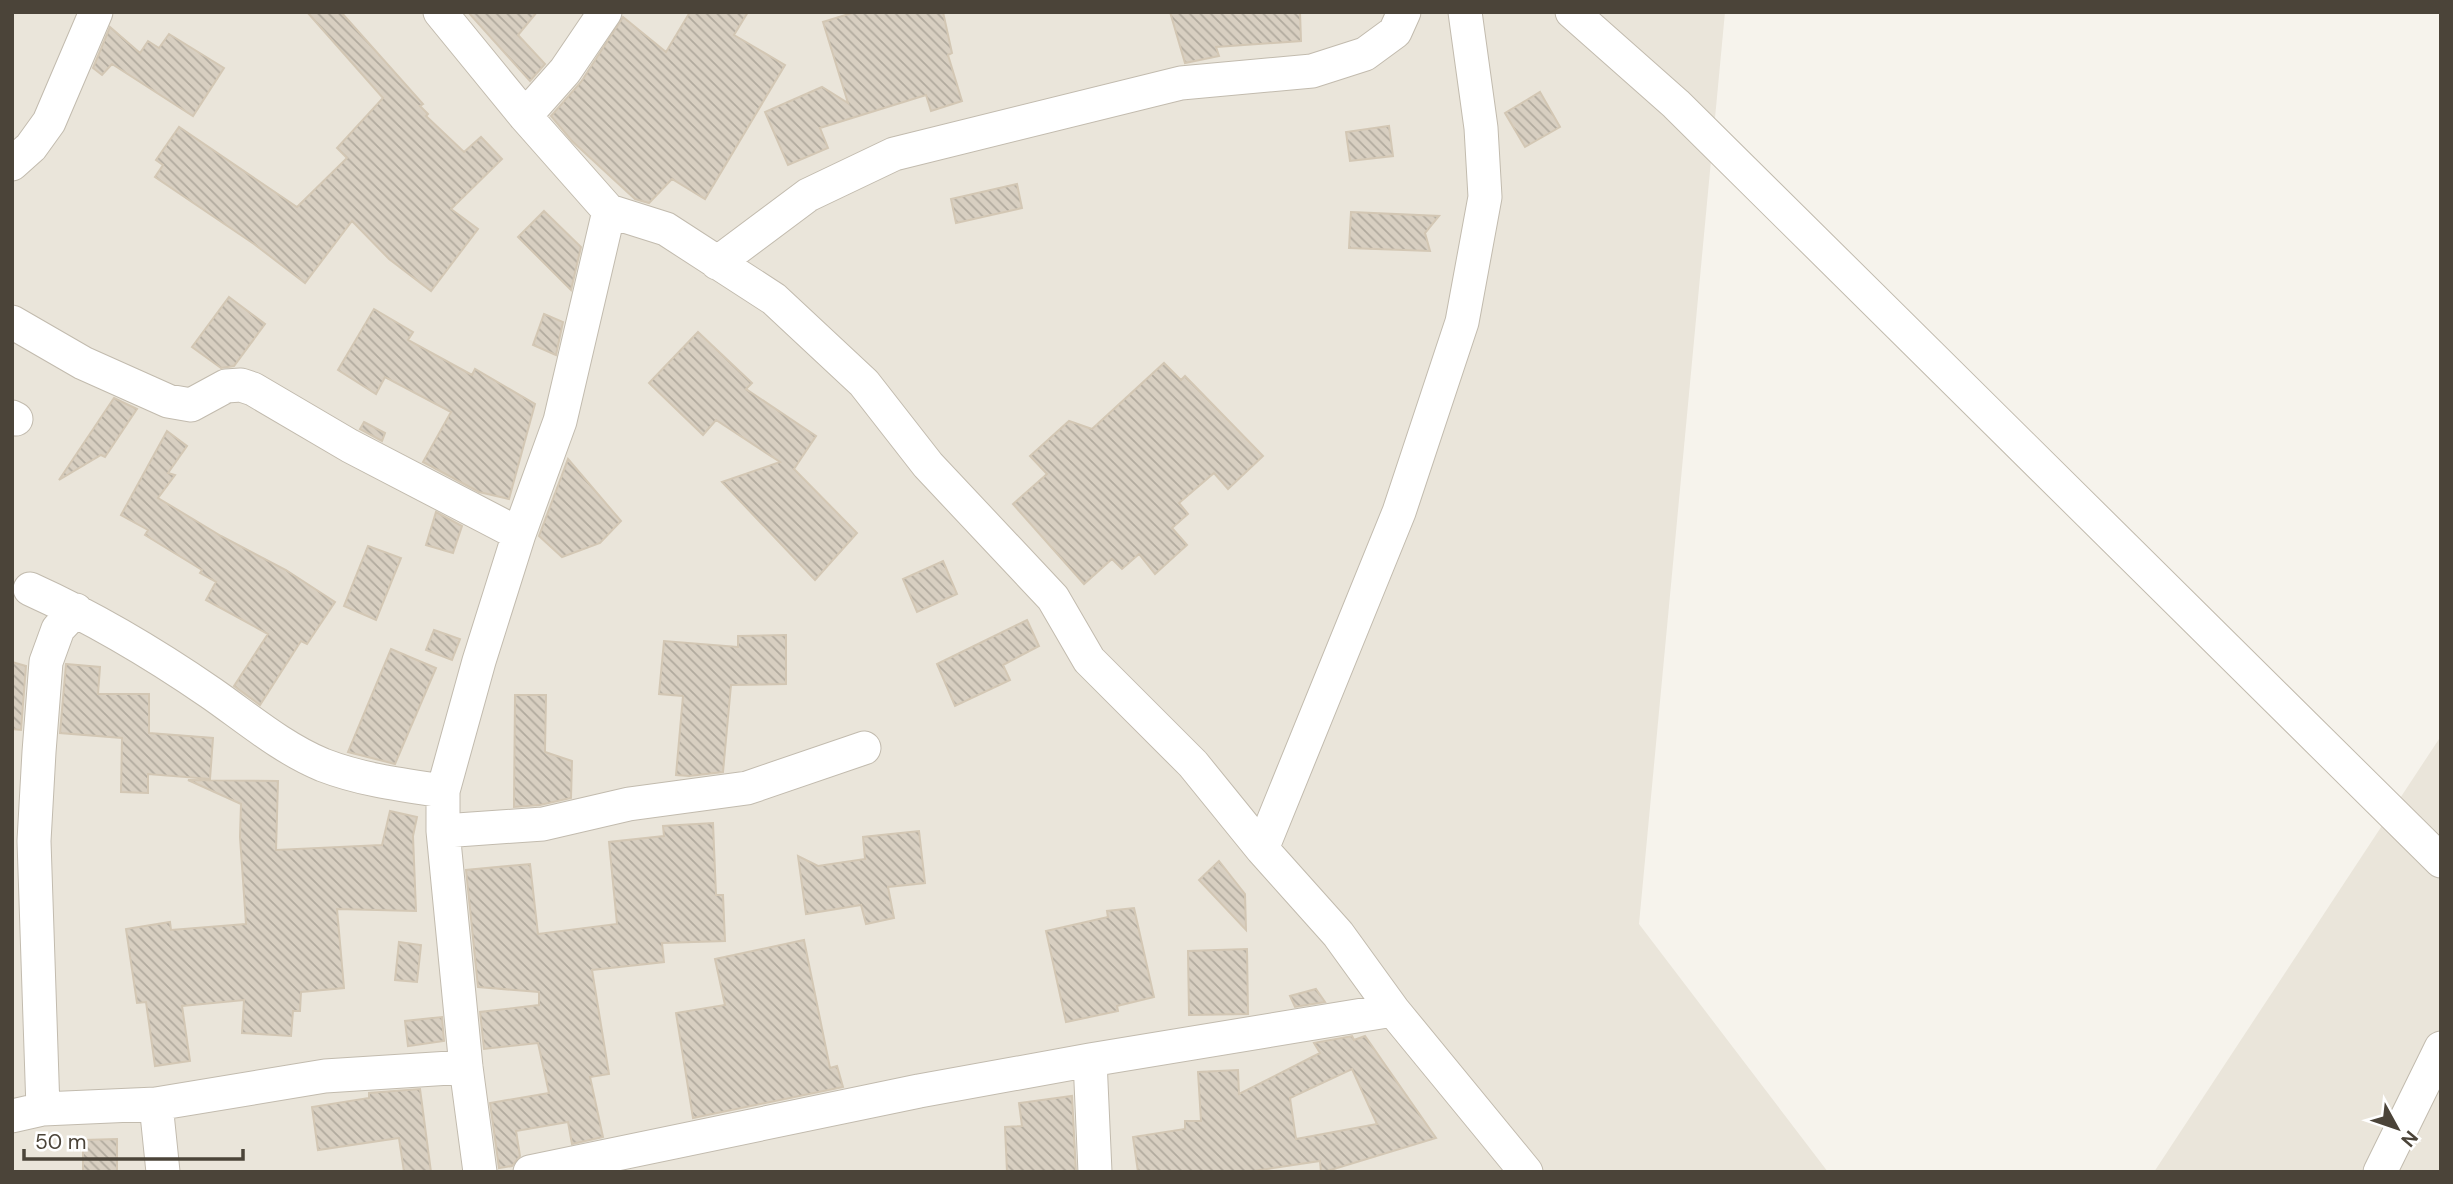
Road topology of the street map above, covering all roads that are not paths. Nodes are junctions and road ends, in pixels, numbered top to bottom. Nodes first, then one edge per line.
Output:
1 (96, 12) edge
2 (440, 12) edge
3 (605, 12) edge
4 (1404, 12) edge
5 (1465, 12) edge
6 (1572, 12) edge
7 (525, 116) junction
8 (12, 164) edge
9 (609, 211) junction
10 (717, 263) junction
11 (12, 321) edge
12 (519, 534) junction
13 (30, 589) dead end
14 (76, 610) junction
15 (864, 748) dead end
16 (443, 792) junction
17 (443, 831) junction
18 (1262, 849) junction
19 (2441, 861) edge
20 (1393, 1010) junction
21 (2441, 1048) edge
22 (1090, 1060) junction
23 (466, 1067) junction
24 (156, 1104) junction
25 (28, 1113) edge
26 (163, 1172) edge
27 (480, 1172) edge
28 (530, 1172) edge
29 (1095, 1172) edge
30 (1525, 1172) edge
31 (2380, 1172) edge

1 - 8 street
2 - 7 street
3 - 7 street
4 - 10 street
5 - 18 street
6 - 19 street
7 - 9 street
9 - 10 street
9 - 12 street
10 - 18 street
11 - 12 street
12 - 16 street
13 - 14 street
14 - 16 street
14 - 25 street
15 - 17 street
16 - 17 street
17 - 23 street
18 - 20 street
20 - 22 street
20 - 30 street
21 - 31 street
22 - 28 street
22 - 29 street
23 - 24 street
23 - 27 street
24 - 25 street
24 - 26 street

